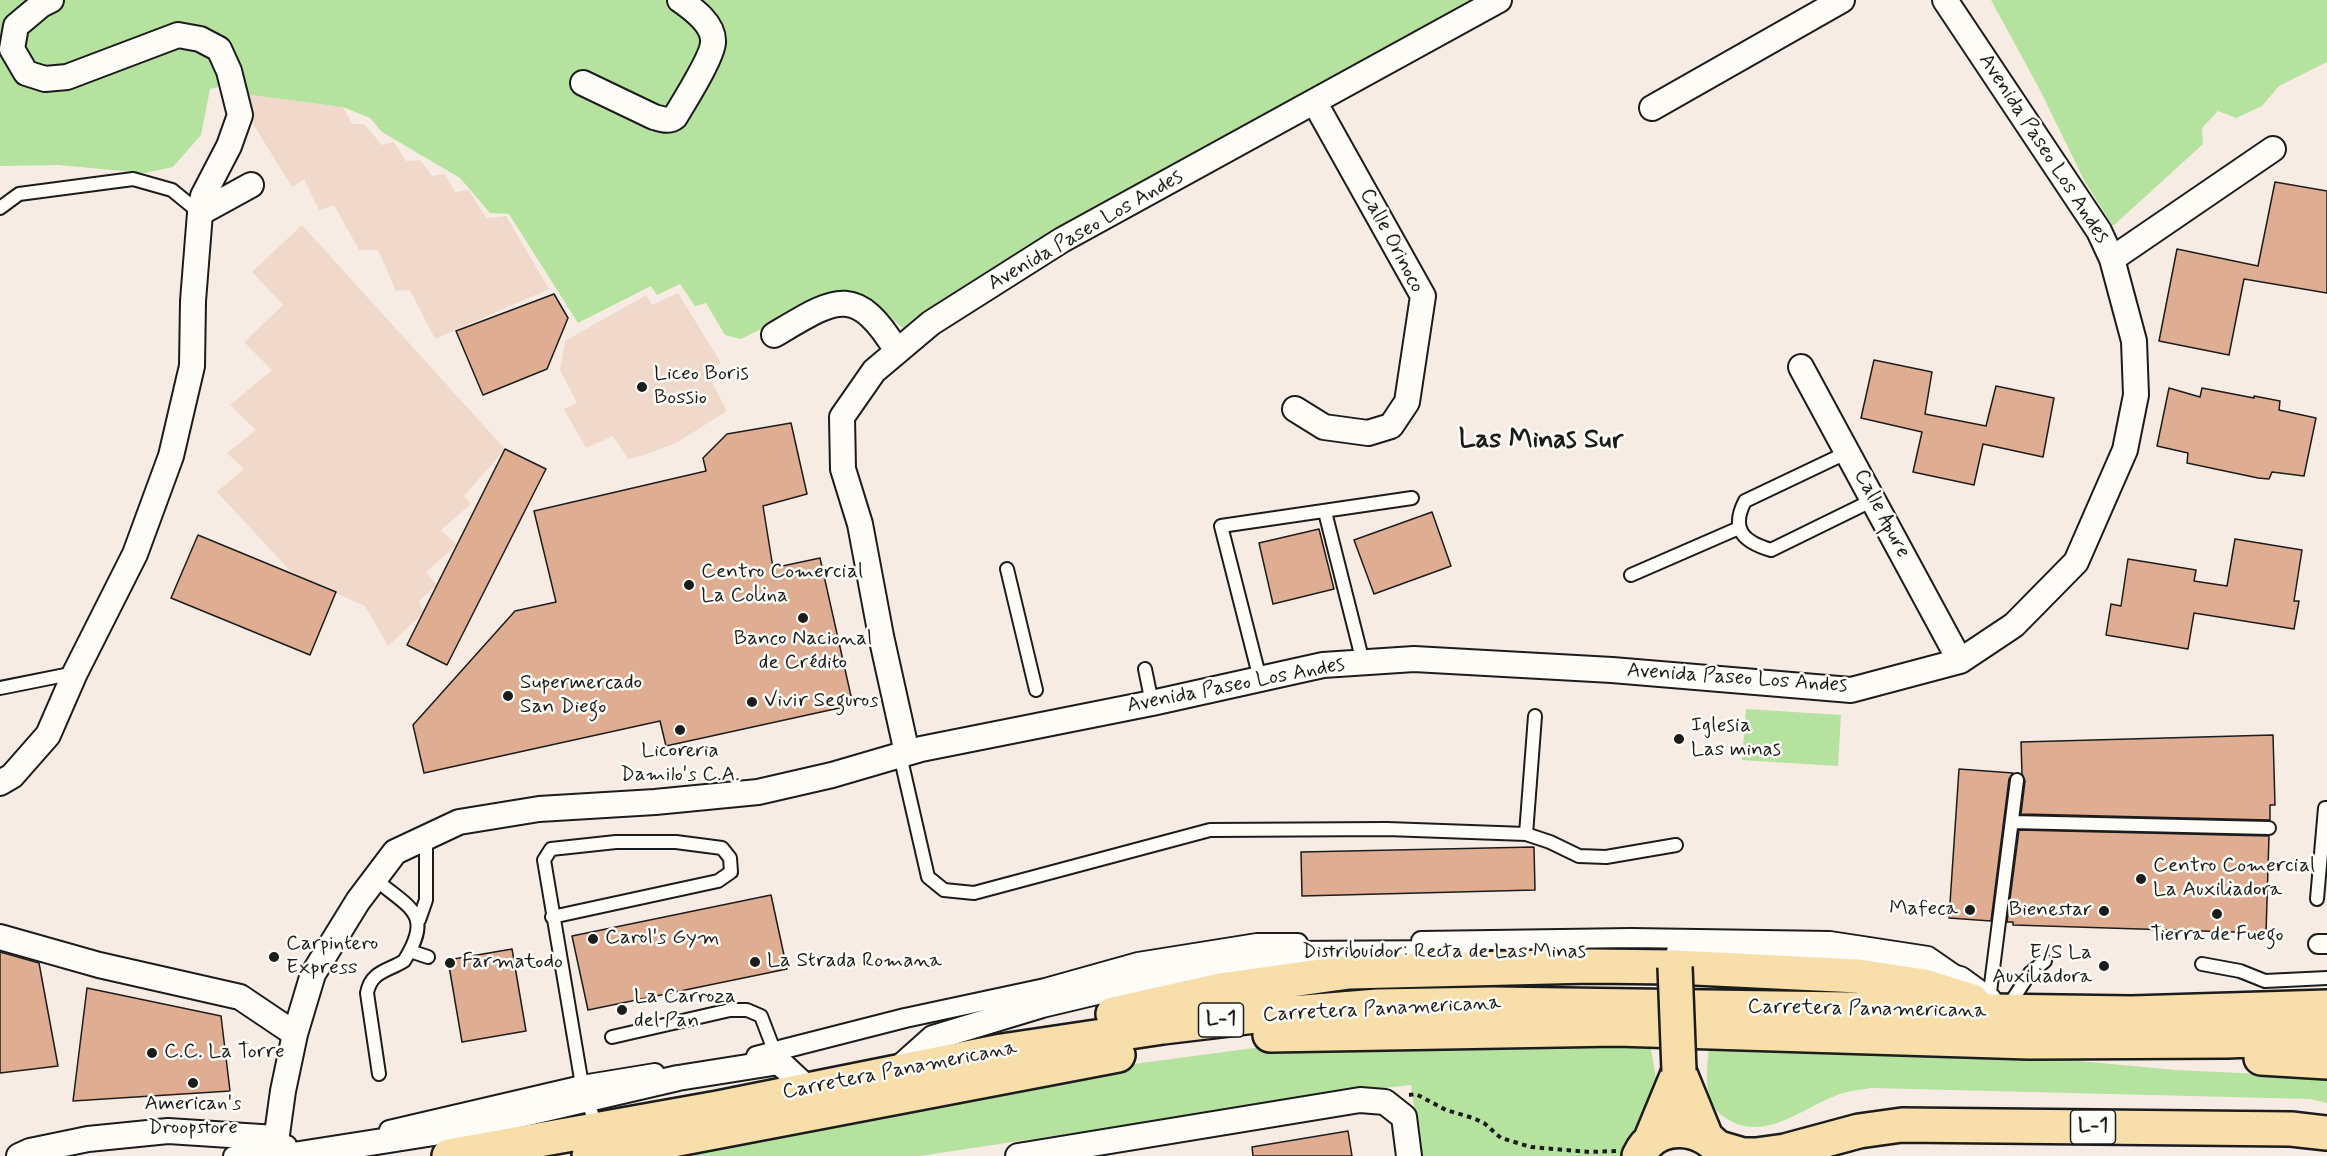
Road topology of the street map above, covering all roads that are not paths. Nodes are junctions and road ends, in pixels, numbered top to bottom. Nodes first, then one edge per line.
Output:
1 (51, 0) edge
2 (680, 0) edge
3 (1499, 0) edge
4 (1842, 0) edge
5 (1946, 0) edge
6 (583, 83) dead end
7 (1315, 103) junction
8 (1652, 108) dead end
9 (2273, 149) dead end
10 (251, 185) dead end
11 (0, 208) edge
12 (200, 213) junction
13 (2112, 259) junction
14 (774, 334) dead end
15 (897, 351) junction
16 (1801, 367) dead end
17 (1295, 409) dead end
18 (1848, 452) junction
19 (1412, 498) dead end
20 (1873, 500) junction
21 (1325, 512) junction
22 (1739, 528) junction
23 (1007, 569) dead end
24 (1631, 575) dead end
25 (1960, 661) junction
26 (1363, 662) junction
27 (1145, 669) dead end
28 (75, 673) junction
29 (1260, 679) junction
30 (0, 688) edge
31 (1036, 690) dead end
32 (1152, 703) junction
33 (1535, 716) dead end
34 (909, 752) junction
35 (2017, 780) dead end
36 (0, 783) edge
37 (2327, 808) edge
38 (2012, 822) junction
39 (2269, 828) dead end
40 (1526, 834) junction
41 (426, 837) junction
42 (1676, 845) dead end
43 (375, 879) junction
44 (2317, 899) dead end
45 (552, 917) junction
46 (419, 920) junction
47 (0, 937) edge
48 (410, 951) junction
49 (428, 957) dead end
50 (2045, 961) dead end
51 (2202, 964) dead end
52 (1675, 968) junction
53 (2327, 978) edge
54 (1960, 979) junction
55 (2270, 996) junction
56 (1997, 1006) junction
57 (2327, 1007) edge
58 (295, 1034) junction
59 (612, 1037) dead end
60 (2327, 1037) edge
61 (2029, 1042) junction
62 (1002, 1051) junction
63 (779, 1062) junction
64 (2327, 1062) edge
65 (1679, 1071) junction
66 (379, 1074) dead end
67 (893, 1074) junction
68 (808, 1089) junction
69 (584, 1092) junction
70 (1859, 1131) junction
71 (2327, 1134) edge
72 (593, 1143) edge
73 (1716, 1147) edge
74 (278, 1149) edge
75 (1643, 1149) edge
76 (19, 1156) edge
77 (233, 1156) edge
78 (449, 1156) edge
79 (1018, 1156) edge
80 (1409, 1156) edge
81 (1821, 1156) edge

1 - 12 street
2 - 6 street
3 - 7 street, Avenida Paseo Los Andes
4 - 8 street
5 - 13 street, Avenida Paseo Los Andes
7 - 15 street, Avenida Paseo Los Andes
7 - 17 street, Calle Orinoco
9 - 13 street
10 - 12 street
11 - 12 lane
12 - 28 street
13 - 25 street, Avenida Paseo Los Andes
14 - 15 street
15 - 34 street, Avenida Paseo Los Andes
16 - 18 street, Calle Apure
18 - 20 street, Calle Apure
18 - 22 lane
19 - 21 lane
20 - 22 lane
20 - 25 street, Calle Apure
21 - 26 lane
21 - 29 lane
22 - 24 lane
23 - 31 lane
25 - 26 street, Avenida Paseo Los Andes
26 - 29 street, Avenida Paseo Los Andes
27 - 32 lane
28 - 30 lane
28 - 36 street
29 - 32 street, Avenida Paseo Los Andes
32 - 34 street, Avenida Paseo Los Andes
33 - 40 lane
34 - 40 lane
34 - 41 street
35 - 38 lane
37 - 44 lane
38 - 39 lane
38 - 56 lane
40 - 42 lane
41 - 43 street
41 - 46 lane
43 - 46 lane
43 - 58 street
45 - 45 lane
45 - 69 lane
46 - 48 lane
47 - 58 street
48 - 49 lane
48 - 66 lane
50 - 56 lane
51 - 55 lane
52 - 56 main road, L-1
52 - 62 main road, L-1
52 - 65 main road, bridge
53 - 55 lane
54 - 56 street, Distribuidor: Recta de Las Minas
54 - 67 street, Distribuidor: Recta de Las Minas
54 - 69 street
55 - 56 main road, Carretera Panamericana / L-1
55 - 57 main road, Carretera Panamericana / L-1
56 - 62 main road, Carretera Panamericana / L-1
58 - 74 street
59 - 63 lane
60 - 61 main road, Carretera Panamericana / L-1
61 - 64 main road, L-1
61 - 72 main road, Carretera Panamericana / L-1
62 - 67 main road, Carretera Panamericana / L-1
63 - 68 street
63 - 69 street
65 - 73 main road
65 - 75 main road
67 - 68 main road, Carretera Panamericana / L-1
68 - 72 main road, Carretera Panamericana / L-1
69 - 72 lane
69 - 74 street
70 - 71 main road, L-1
70 - 73 main road, L-1
70 - 81 main road, L-1
72 - 78 main road, Carretera Panamericana / L-1
73 - 75 main road, L-1
74 - 76 street
74 - 77 street
79 - 80 street

